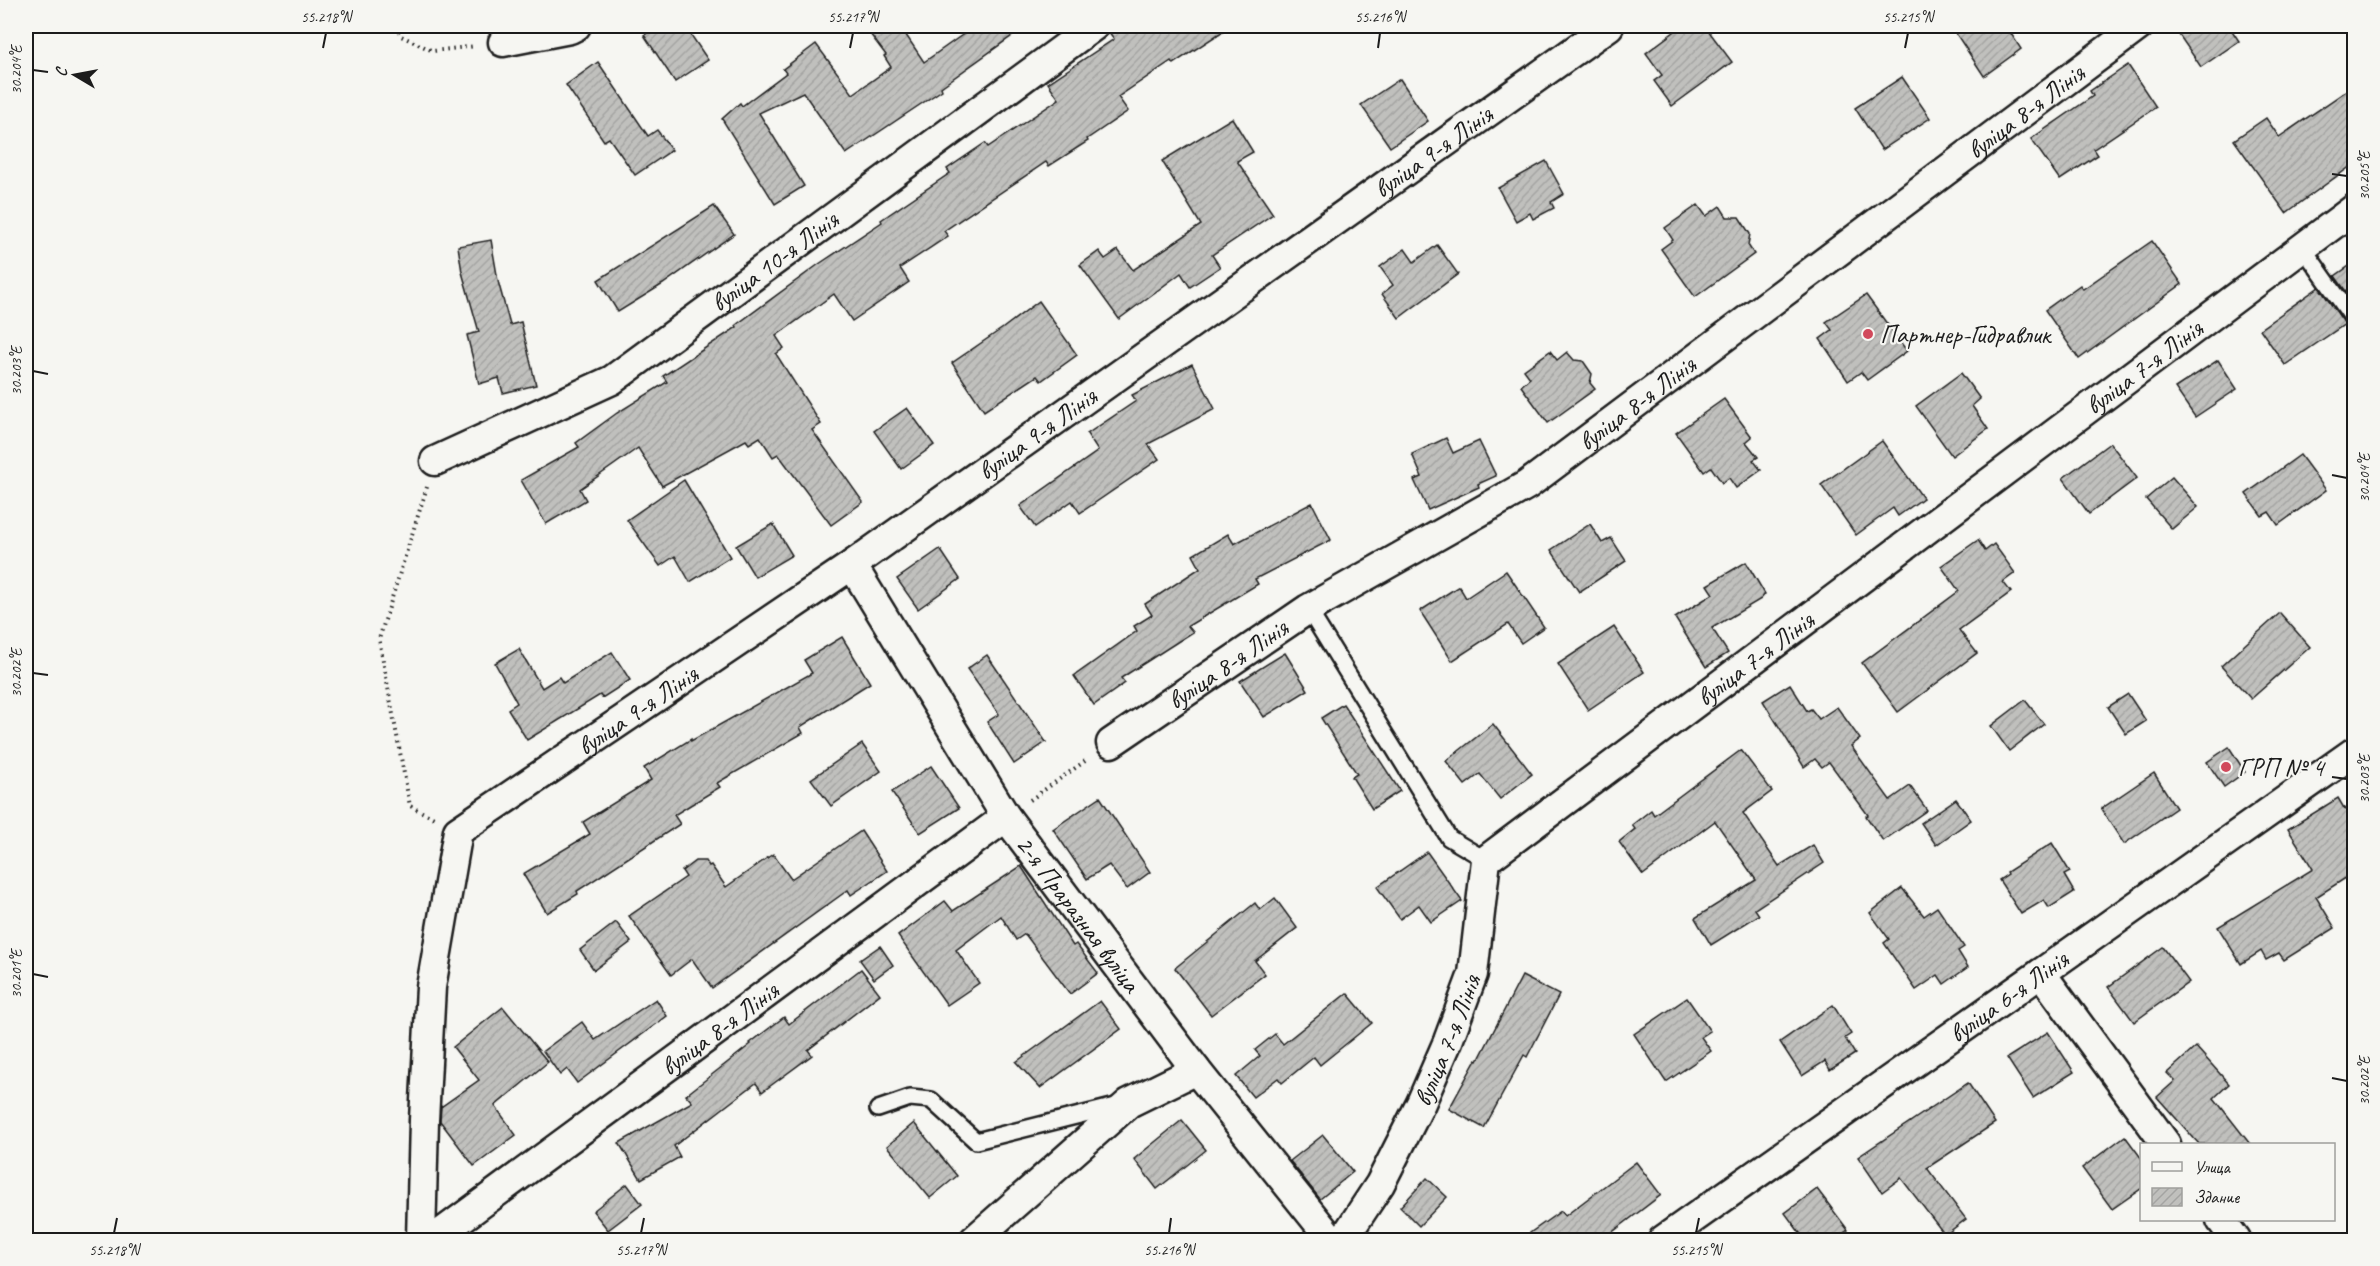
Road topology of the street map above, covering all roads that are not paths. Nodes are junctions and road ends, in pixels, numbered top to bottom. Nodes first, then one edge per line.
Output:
1 (576, 26) edge
2 (1094, 26) edge
3 (1609, 26) edge
4 (2139, 26) edge
5 (503, 42) road end
6 (2355, 210) edge
7 (2303, 248) junction
8 (2355, 320) edge
9 (435, 461) road end
10 (852, 565) junction
11 (1308, 609) junction
12 (1111, 743) road end
13 (2355, 752) edge
14 (1006, 817) junction
15 (1486, 860) junction
16 (2041, 973) junction
17 (1196, 1070) junction
18 (1129, 1103) junction
19 (878, 1109) dead end
20 (2165, 1143) edge
21 (2222, 1221) edge
22 (420, 1240) edge
23 (432, 1240) edge
24 (974, 1240) edge
25 (1332, 1240) edge
26 (1343, 1240) edge
27 (1663, 1240) edge
28 (2236, 1240) edge

1 - 5 street
2 - 9 street, вуліца 10-я Лінія
3 - 10 street, вуліца 9-я Лінія
4 - 11 street, вуліца 8-я Лінія
6 - 7 street, вуліца 7-я Лінія
7 - 8 lane
7 - 15 street, вуліца 7-я Лінія
10 - 14 street, 2-я Праразная вуліца
10 - 22 street, вуліца 9-я Лінія
11 - 12 street, вуліца 8-я Лінія
11 - 15 lane
13 - 16 street, вуліца 6-я Лінія
14 - 17 street, 2-я Праразная вуліца
14 - 23 street, вуліца 8-я Лінія
15 - 26 street, вуліца 7-я Лінія
16 - 20 street
16 - 27 street, вуліца 6-я Лінія
17 - 18 street
17 - 25 street, 2-я Праразная вуліца
18 - 19 lane
18 - 24 street
21 - 28 street

